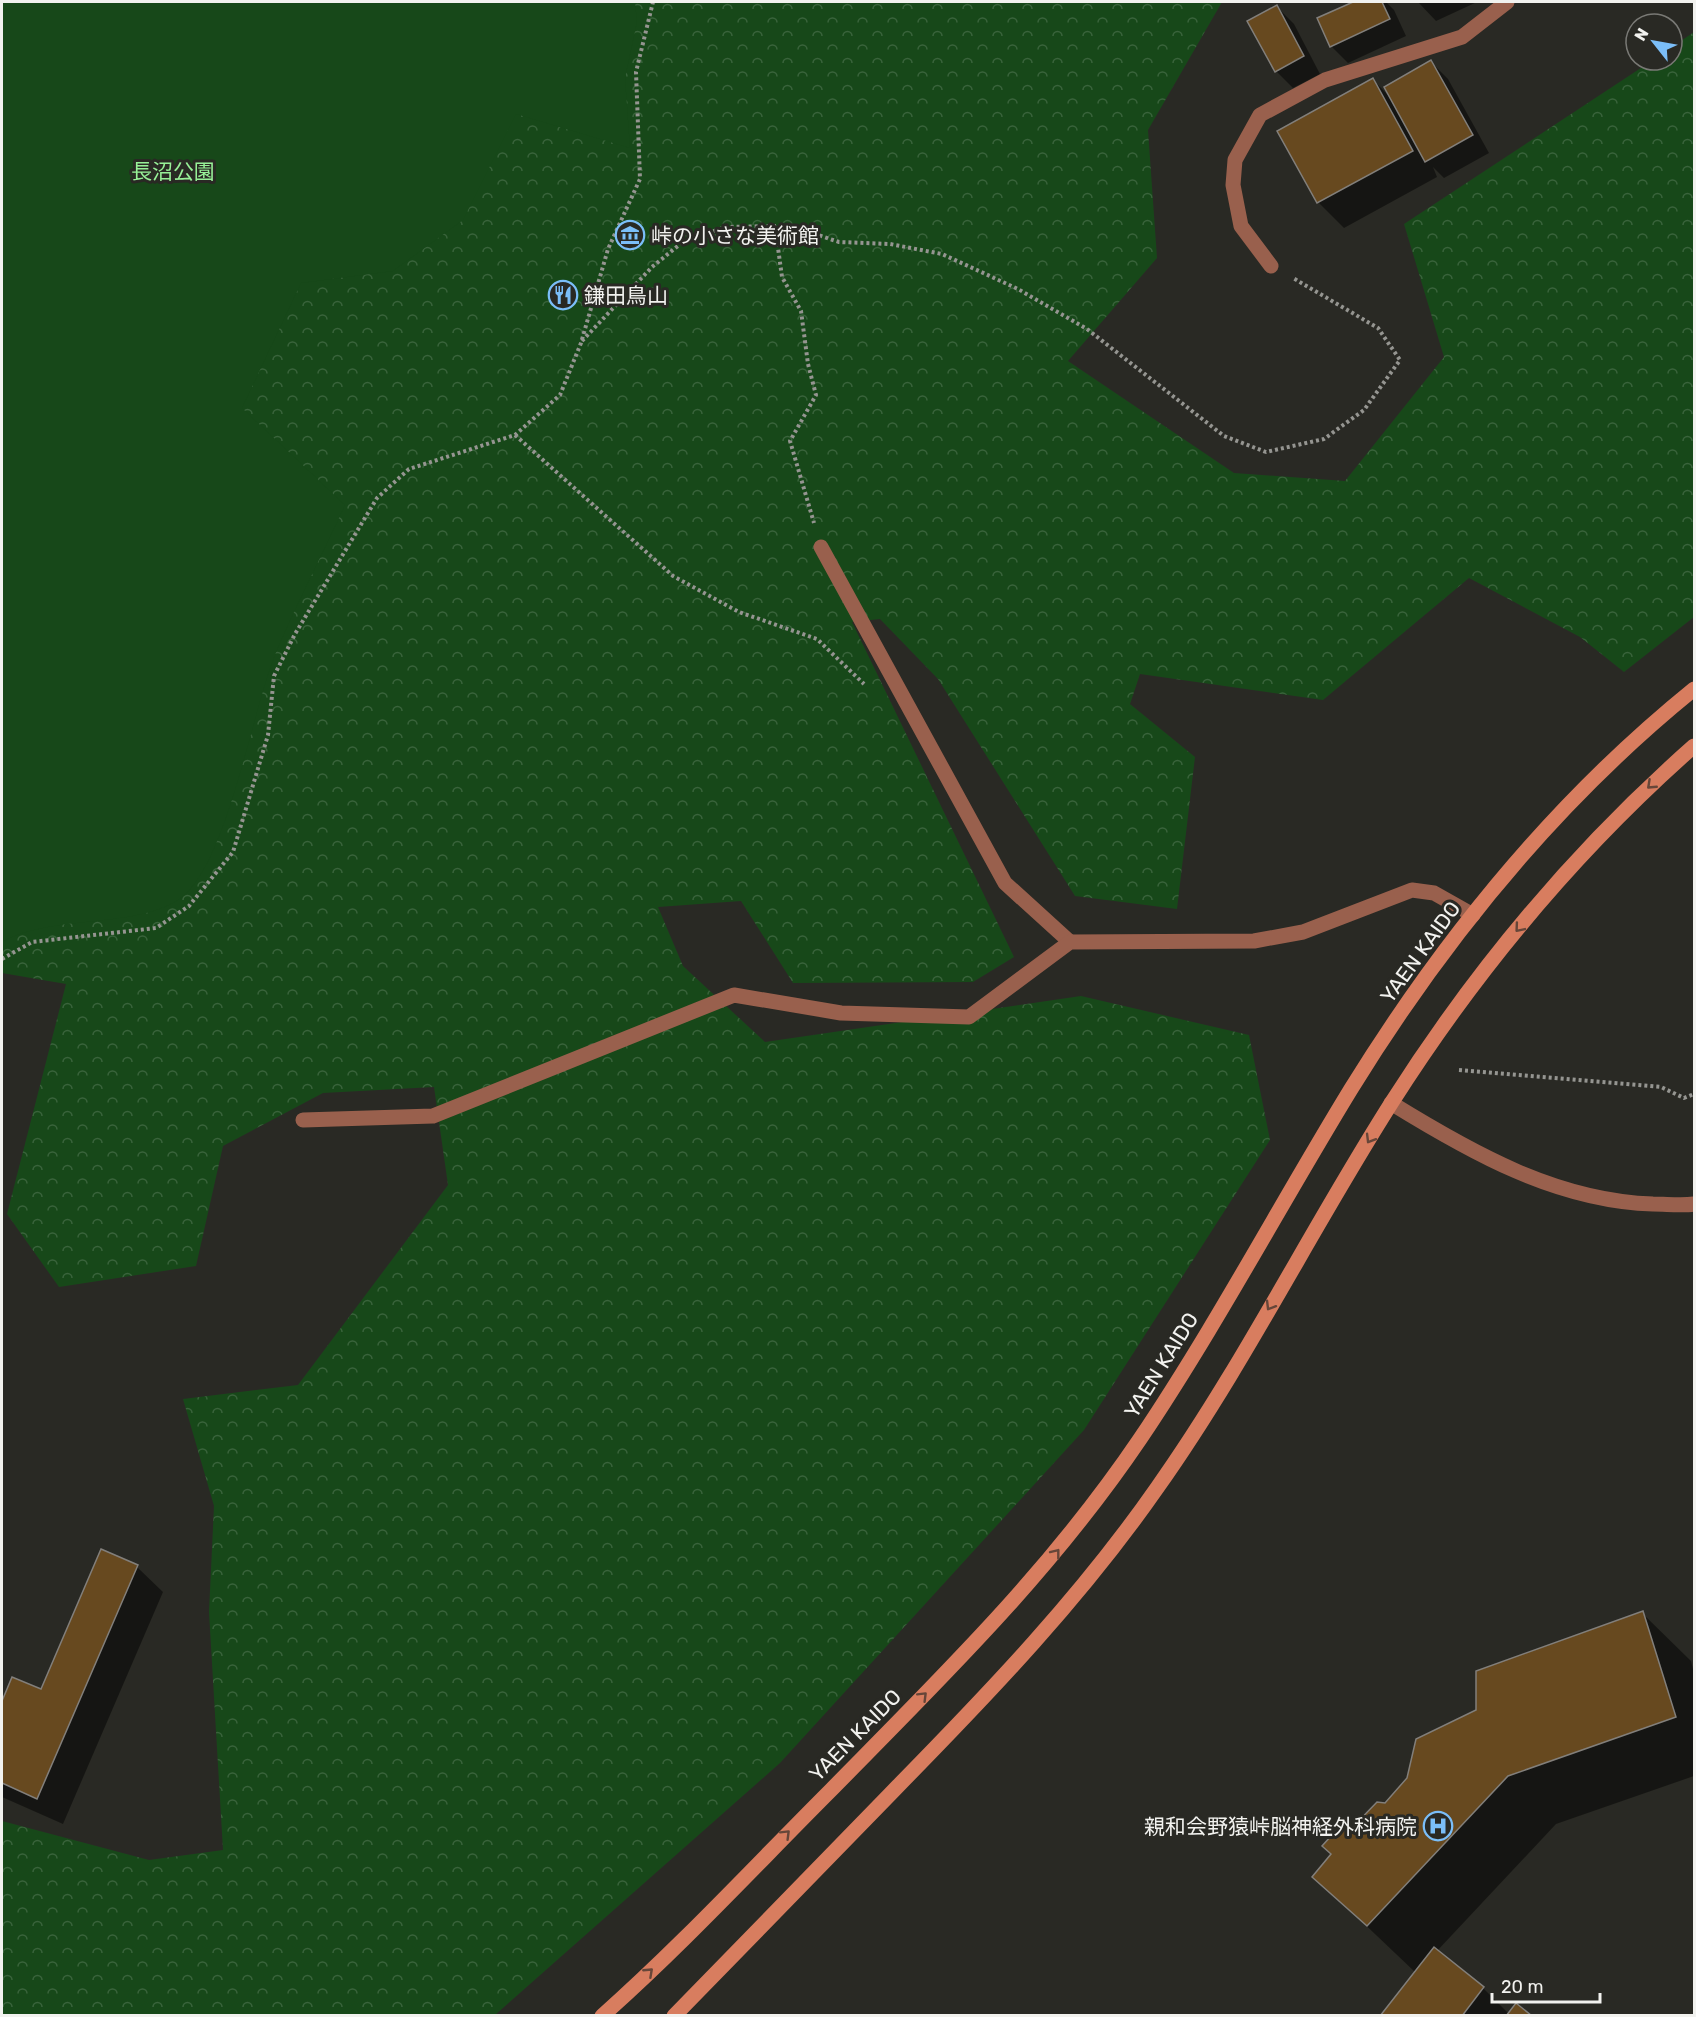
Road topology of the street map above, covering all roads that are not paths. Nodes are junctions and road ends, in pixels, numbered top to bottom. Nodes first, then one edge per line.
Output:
1 (1507, 2) edge
2 (1271, 266) road end
3 (821, 547) road end
4 (1695, 689) edge
5 (1695, 746) edge
6 (1473, 915) junction
7 (1070, 942) junction
8 (1391, 1103) junction
9 (303, 1120) dead end
10 (1695, 1204) edge
11 (606, 2014) edge
12 (675, 2016) edge

1 - 2 street
3 - 7 street
4 - 6 main road, YAEN KAIDO
5 -> 8 main road
6 - 7 street
11 -> 6 main road, YAEN KAIDO
7 - 9 street
8 - 10 street
8 -> 12 main road

